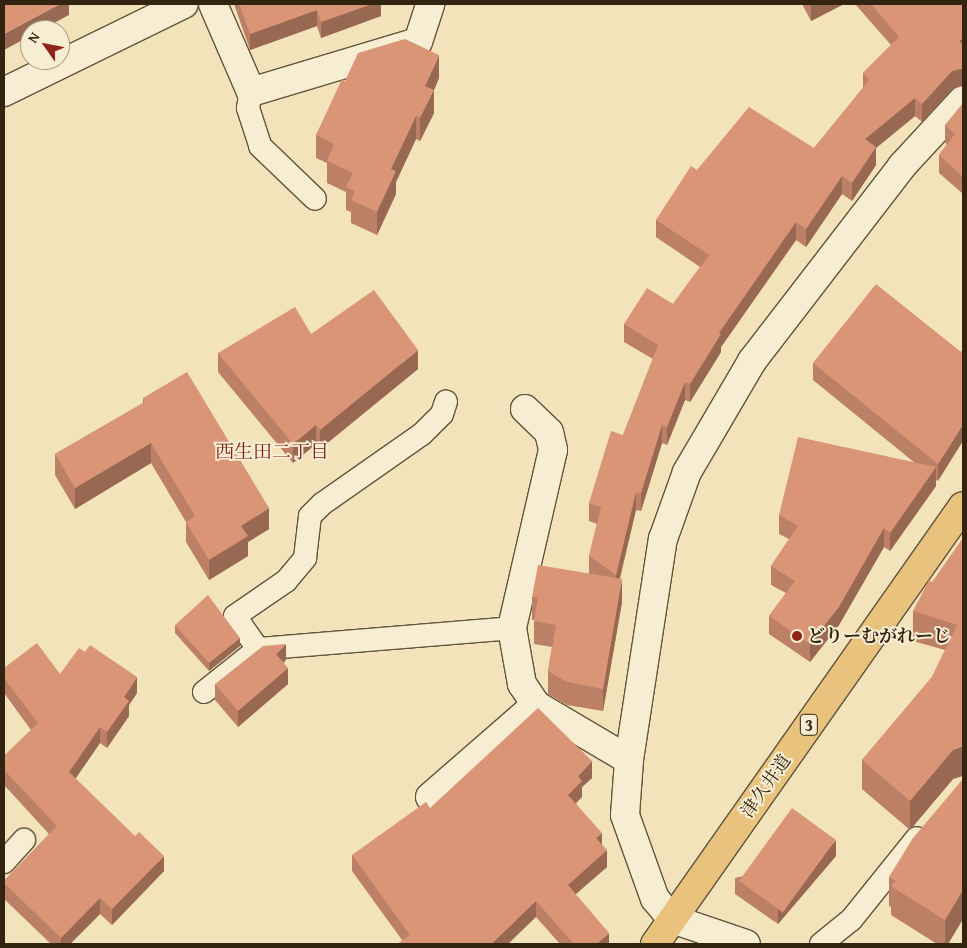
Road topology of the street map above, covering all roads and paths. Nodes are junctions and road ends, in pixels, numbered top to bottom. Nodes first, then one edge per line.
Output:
1 (184, 4) edge
2 (213, 4) edge
3 (430, 4) edge
4 (4, 92) edge
5 (251, 92) junction
6 (963, 100) edge
7 (315, 199) dead end
8 (446, 402) dead end
9 (525, 409) dead end
10 (963, 506) edge
11 (512, 628) junction
12 (258, 649) junction
13 (204, 692) dead end
14 (536, 705) junction
15 (629, 760) junction
16 (430, 797) dead end
17 (930, 825) edge
18 (24, 840) dead end
19 (4, 862) edge
20 (672, 919) junction
21 (655, 944) edge
22 (746, 944) edge
23 (821, 944) edge

1 - 4 street
2 - 5 street
3 - 5 street
5 - 7 lane
6 - 15 street
8 - 12 lane
9 - 11 street
10 - 20 main road, 津久井道 / 3
11 - 12 lane
11 - 14 street
12 - 13 lane
14 - 15 street
14 - 16 street
15 - 20 street
17 - 23 lane
18 - 19 lane
20 - 21 main road, 津久井道 / 3
20 - 22 street

